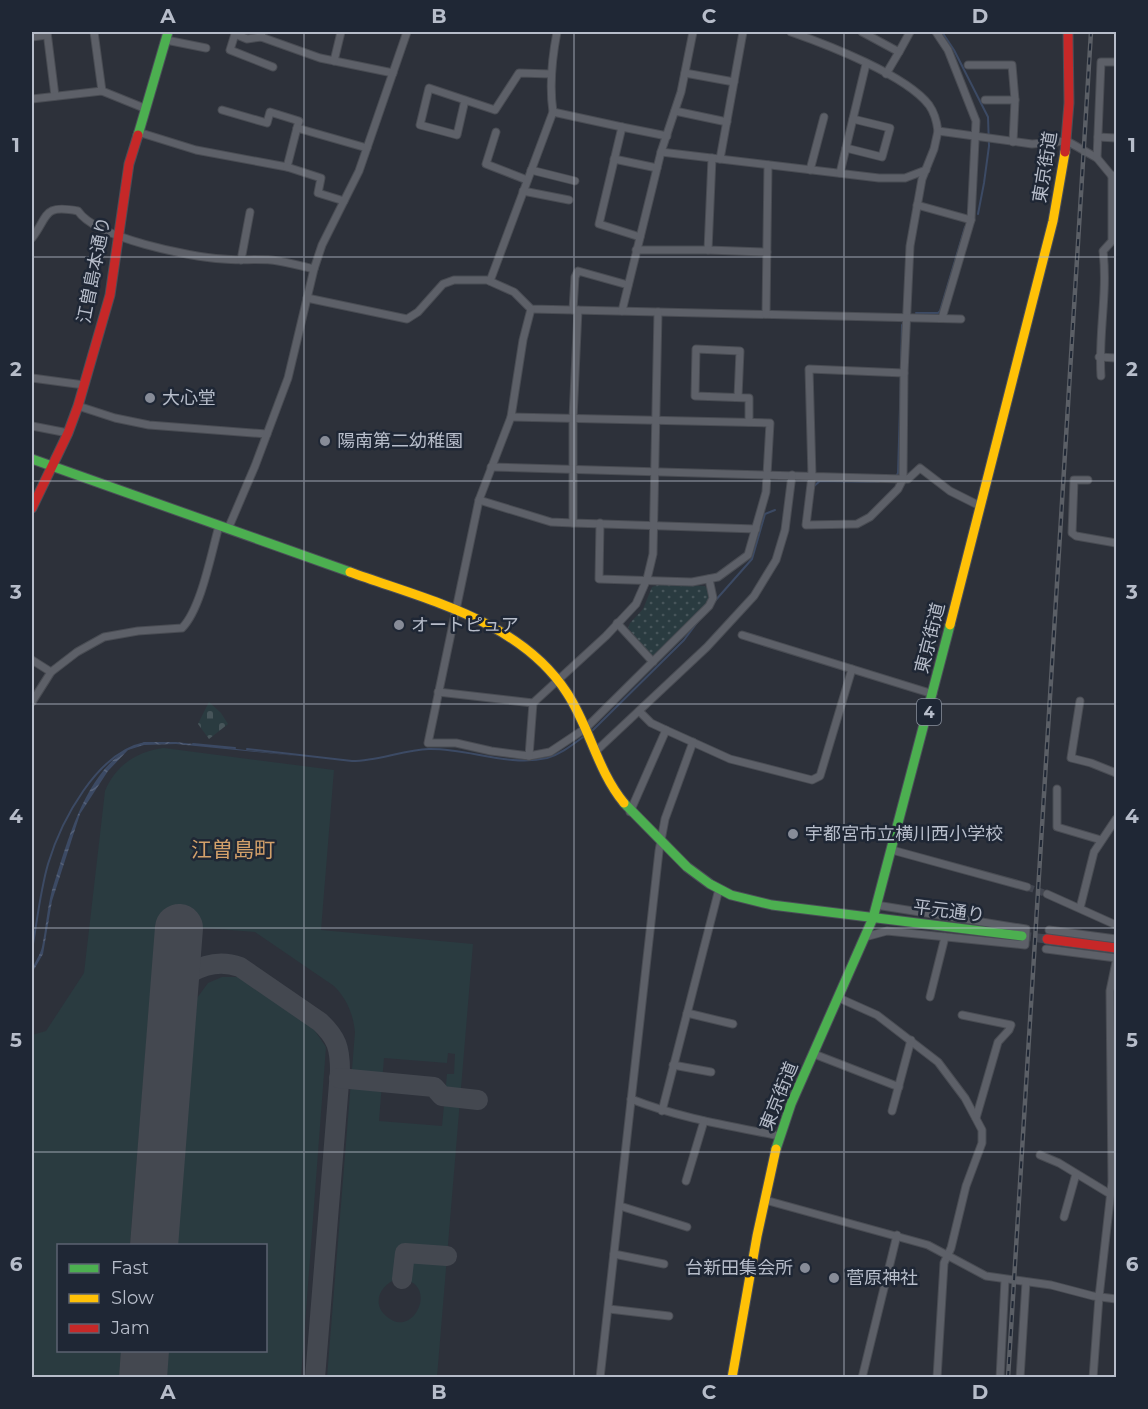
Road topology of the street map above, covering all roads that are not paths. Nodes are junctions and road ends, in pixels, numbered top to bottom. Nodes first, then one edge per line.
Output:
1 (94, 32) edge
2 (341, 32) edge
3 (407, 32) edge
4 (556, 32) edge
5 (693, 32) edge
6 (743, 32) edge
7 (791, 32) edge
8 (862, 32) edge
9 (910, 32) edge
10 (936, 32) edge
11 (1068, 32) edge
12 (47, 33) edge
13 (262, 34) edge
14 (167, 35) edge
15 (32, 37) edge
16 (206, 48) dead end
17 (899, 52) junction
18 (334, 61) junction
19 (1116, 62) edge
20 (866, 64) junction
21 (968, 65) dead end
22 (273, 67) dead end
23 (685, 72) junction
24 (393, 74) junction
25 (551, 74) junction
26 (886, 74) junction
27 (734, 82) junction
28 (102, 91) junction
29 (55, 96) junction
30 (32, 99) edge
31 (465, 100) junction
32 (985, 100) dead end
33 (1015, 100) junction
34 (144, 108) junction
35 (222, 110) dead end
36 (675, 111) junction
37 (553, 112) junction
38 (824, 117) dead end
39 (853, 119) junction
40 (727, 122) junction
41 (622, 127) junction
42 (297, 128) junction
43 (938, 131) junction
44 (138, 132) junction
45 (496, 132) dead end
46 (668, 136) junction
47 (975, 137) junction
48 (1098, 137) junction
49 (1116, 138) edge
50 (1067, 141) junction
51 (1013, 142) junction
52 (367, 148) junction
53 (846, 148) junction
54 (661, 152) junction
55 (712, 158) junction
56 (1097, 158) junction
57 (614, 159) junction
58 (720, 159) junction
59 (768, 165) junction
60 (287, 167) junction
61 (657, 168) junction
62 (531, 170) junction
63 (810, 170) junction
64 (926, 170) junction
65 (840, 173) junction
66 (1114, 178) edge
67 (527, 180) junction
68 (575, 181) dead end
69 (523, 191) junction
70 (569, 200) dead end
71 (344, 201) junction
72 (917, 205) junction
73 (250, 212) dead end
74 (970, 220) junction
75 (119, 235) junction
76 (640, 237) junction
77 (32, 238) edge
78 (636, 250) junction
79 (708, 250) junction
80 (767, 252) junction
81 (241, 260) junction
82 (314, 269) junction
83 (490, 281) junction
84 (628, 285) junction
85 (307, 298) junction
86 (531, 309) junction
87 (576, 310) junction
88 (622, 311) junction
89 (658, 312) junction
90 (766, 314) junction
91 (906, 317) junction
92 (942, 318) junction
93 (961, 319) dead end
94 (1099, 357) junction
95 (1116, 358) edge
96 (904, 373) junction
97 (1101, 376) dead end
98 (32, 378) edge
99 (84, 385) junction
100 (738, 397) junction
101 (78, 406) junction
102 (511, 417) junction
103 (573, 418) junction
104 (656, 419) junction
105 (749, 422) junction
106 (32, 426) edge
107 (68, 433) junction
108 (267, 434) junction
109 (32, 459) edge
110 (52, 466) junction
111 (491, 467) junction
112 (573, 470) junction
113 (656, 472) junction
114 (768, 475) junction
115 (792, 475) junction
116 (812, 476) junction
117 (903, 479) junction
118 (1088, 480) dead end
119 (479, 500) junction
120 (980, 506) junction
121 (32, 508) edge
122 (573, 523) junction
123 (600, 523) junction
124 (654, 526) junction
125 (224, 528) junction
126 (756, 529) junction
127 (1116, 543) edge
128 (647, 579) junction
129 (709, 579) junction
130 (455, 610) junction
131 (617, 623) junction
132 (742, 635) dead end
133 (32, 660) edge
134 (653, 662) junction
135 (852, 669) junction
136 (51, 672) junction
137 (558, 681) junction
138 (438, 692) junction
139 (933, 694) junction
140 (1080, 701) dead end
141 (32, 702) edge
142 (533, 703) junction
143 (639, 711) junction
144 (586, 728) junction
145 (666, 730) junction
146 (693, 742) junction
147 (595, 752) junction
148 (529, 756) junction
149 (1116, 773) edge
150 (1057, 789) dead end
151 (630, 812) junction
152 (1116, 819) edge
153 (1101, 840) junction
154 (661, 841) junction
155 (892, 850) junction
156 (1027, 887) tunnel mouth
157 (719, 889) junction
158 (1047, 894) tunnel mouth
159 (876, 905) junction
160 (1080, 908) junction
161 (873, 918) junction
162 (1116, 925) edge
163 (1022, 936) tunnel mouth
164 (865, 937) junction
165 (945, 937) junction
166 (1047, 939) junction
167 (1116, 939) edge
168 (1116, 948) edge
169 (1116, 960) edge
170 (930, 997) dead end
171 (839, 998) junction
172 (687, 1013) junction
173 (962, 1015) dead end
174 (733, 1024) dead end
175 (911, 1041) junction
176 (814, 1054) junction
177 (674, 1065) junction
178 (711, 1071) dead end
179 (899, 1087) junction
180 (631, 1099) junction
181 (662, 1111) junction
182 (892, 1111) dead end
183 (976, 1118) junction
184 (704, 1121) junction
185 (780, 1136) junction
186 (1040, 1155) dead end
187 (1076, 1174) junction
188 (686, 1181) dead end
189 (1110, 1194) junction
190 (765, 1200) junction
191 (620, 1206) junction
192 (1064, 1217) dead end
193 (687, 1227) dead end
194 (897, 1235) junction
195 (614, 1254) junction
196 (947, 1254) junction
197 (664, 1264) dead end
198 (1005, 1280) junction
199 (1026, 1282) junction
200 (1099, 1297) junction
201 (1116, 1299) edge
202 (609, 1309) junction
203 (669, 1316) dead end
204 (600, 1377) edge
205 (732, 1377) edge
206 (862, 1377) edge
207 (937, 1377) edge
208 (1000, 1377) edge
209 (1020, 1377) edge
210 (1093, 1377) edge

1 - 28 street
2 - 18 street
3 - 24 street
4 - 25 street
5 - 23 street
6 - 27 street
7 - 20 street
8 - 17 street
9 - 17 street
10 - 47 street
11 - 50 main road, 東京街道 / 4
12 - 15 street
12 - 29 street
13 - 18 street
13 - 22 street
14 - 16 street
14 - 34 main road, 江曽島本通り
17 - 26 street
18 - 24 street
19 - 48 street
20 - 26 street
20 - 39 street
21 - 33 street
23 - 27 street
23 - 36 street
24 - 52 street
25 - 31 street
25 - 37 street
26 - 43 street
27 - 40 street
28 - 29 street
28 - 34 street
29 - 30 street
31 - 31 street
32 - 33 street
33 - 51 street
34 - 44 main road, 江曽島本通り
35 - 42 street
36 - 40 street
36 - 46 street
37 - 41 street
37 - 62 street
38 - 63 street
39 - 53 street
39 - 53 street
40 - 58 street
41 - 46 street
41 - 57 street
42 - 52 street
42 - 60 street
43 - 47 street
43 - 64 street
44 - 60 street
44 - 75 main road, 江曽島本通り
45 - 67 street
46 - 54 street
47 - 51 street
47 - 74 street
48 - 49 street
48 - 56 street
50 - 51 street
50 - 56 street
50 - 120 main road, 東京街道 / 4
52 - 71 street
53 - 65 street
54 - 55 street
54 - 61 street
55 - 58 street
55 - 79 street
56 - 66 street
57 - 61 street
57 - 76 street
58 - 59 street
59 - 63 street
59 - 80 street
60 - 71 street
61 - 76 street
62 - 67 street
62 - 68 street
63 - 65 street
64 - 65 street
64 - 72 street
66 - 94 street
67 - 69 street
69 - 70 street
69 - 83 street
71 - 82 street
72 - 74 street
72 - 91 street
73 - 81 street
74 - 92 street
75 - 77 street
75 - 81 street
75 - 99 main road, 江曽島本通り
76 - 78 street
78 - 79 street
78 - 84 street
79 - 80 street
80 - 90 street
81 - 82 street
82 - 85 street
83 - 85 street
83 - 86 street
84 - 87 street
84 - 88 street
85 - 108 street
86 - 87 street
86 - 102 street
87 - 88 street
87 - 103 street
88 - 89 street
89 - 90 street
89 - 104 street
90 - 91 street
91 - 92 street
91 - 96 street
92 - 93 street
94 - 95 street
94 - 97 street
96 - 116 street
96 - 117 street
98 - 99 street
99 - 101 main road, 江曽島本通り
100 - 100 street
100 - 105 street
101 - 107 main road, 江曽島本通り
101 - 108 street
102 - 103 street
102 - 111 street
103 - 104 street
103 - 112 street
104 - 105 street
104 - 113 street
105 - 114 street
106 - 107 street
107 - 110 main road, 江曽島本通り
108 - 125 street
109 - 110 main road, 平元通り
110 - 121 main road, 江曽島本通り
110 - 125 main road, 平元通り
111 - 112 street
111 - 119 street
112 - 113 street
112 - 122 street
113 - 114 street
113 - 124 street
114 - 115 street
114 - 126 street
115 - 116 street
115 - 143 street
116 - 117 street
116 - 117 street
117 - 120 street
118 - 127 street
119 - 122 street
119 - 130 street
120 - 139 main road, 東京街道 / 4
122 - 123 street
123 - 124 street
123 - 128 street
124 - 126 street
124 - 128 street
125 - 130 main road, 平元通り
125 - 136 street
126 - 129 street
128 - 129 street
128 - 131 street
129 - 134 street
130 - 137 main road, 平元通り
130 - 138 street
131 - 134 street
131 - 137 street
132 - 135 street
133 - 136 street
134 - 144 street
135 - 139 street
135 - 146 street
136 - 141 street
137 - 142 street
137 - 144 main road, 平元通り
138 - 142 street
138 - 148 street
139 - 155 main road, 東京街道 / 4
140 - 149 street
142 - 148 street
143 - 145 street
143 - 147 street
144 - 147 main road, 平元通り
144 - 148 street
145 - 146 street
145 - 151 street
146 - 154 street
147 - 151 main road, 平元通り
150 - 153 street
151 - 154 main road, 平元通り
152 - 153 street
153 - 160 street
154 - 157 main road, 平元通り
154 - 180 street
155 - 156 street
155 - 159 main road, 東京街道 / 4
157 - 161 main road, 平元通り
157 - 172 street
158 - 160 street
159 - 161 main road, 東京街道 / 4
159 - 165 street
160 - 162 street
161 - 163 main road, 平元通り
161 - 164 main road, 東京街道 / 4
164 - 165 street
164 - 171 main road, 東京街道 / 4
165 - 170 street
166 - 167 street
166 - 168 main road
166 - 169 street
169 - 189 street
171 - 175 street
171 - 176 main road, 東京街道 / 4
172 - 174 street
172 - 177 street
173 - 183 street
175 - 179 street
175 - 183 street
176 - 179 street
176 - 185 main road, 東京街道 / 4
177 - 178 street
177 - 181 street
179 - 182 street
180 - 181 street
180 - 191 street
181 - 184 street
183 - 196 street
184 - 185 street
184 - 188 street
185 - 190 main road, 東京街道 / 4
186 - 187 street
187 - 189 street
187 - 192 street
189 - 200 street
190 - 194 street
190 - 205 main road, 東京街道 / 4
191 - 193 street
191 - 195 street
194 - 196 street
194 - 206 street
195 - 197 street
195 - 202 street
196 - 198 street
196 - 207 street
198 - 199 street
198 - 208 street
199 - 200 street
199 - 209 street
200 - 201 street
200 - 210 street
202 - 203 street
202 - 204 street

